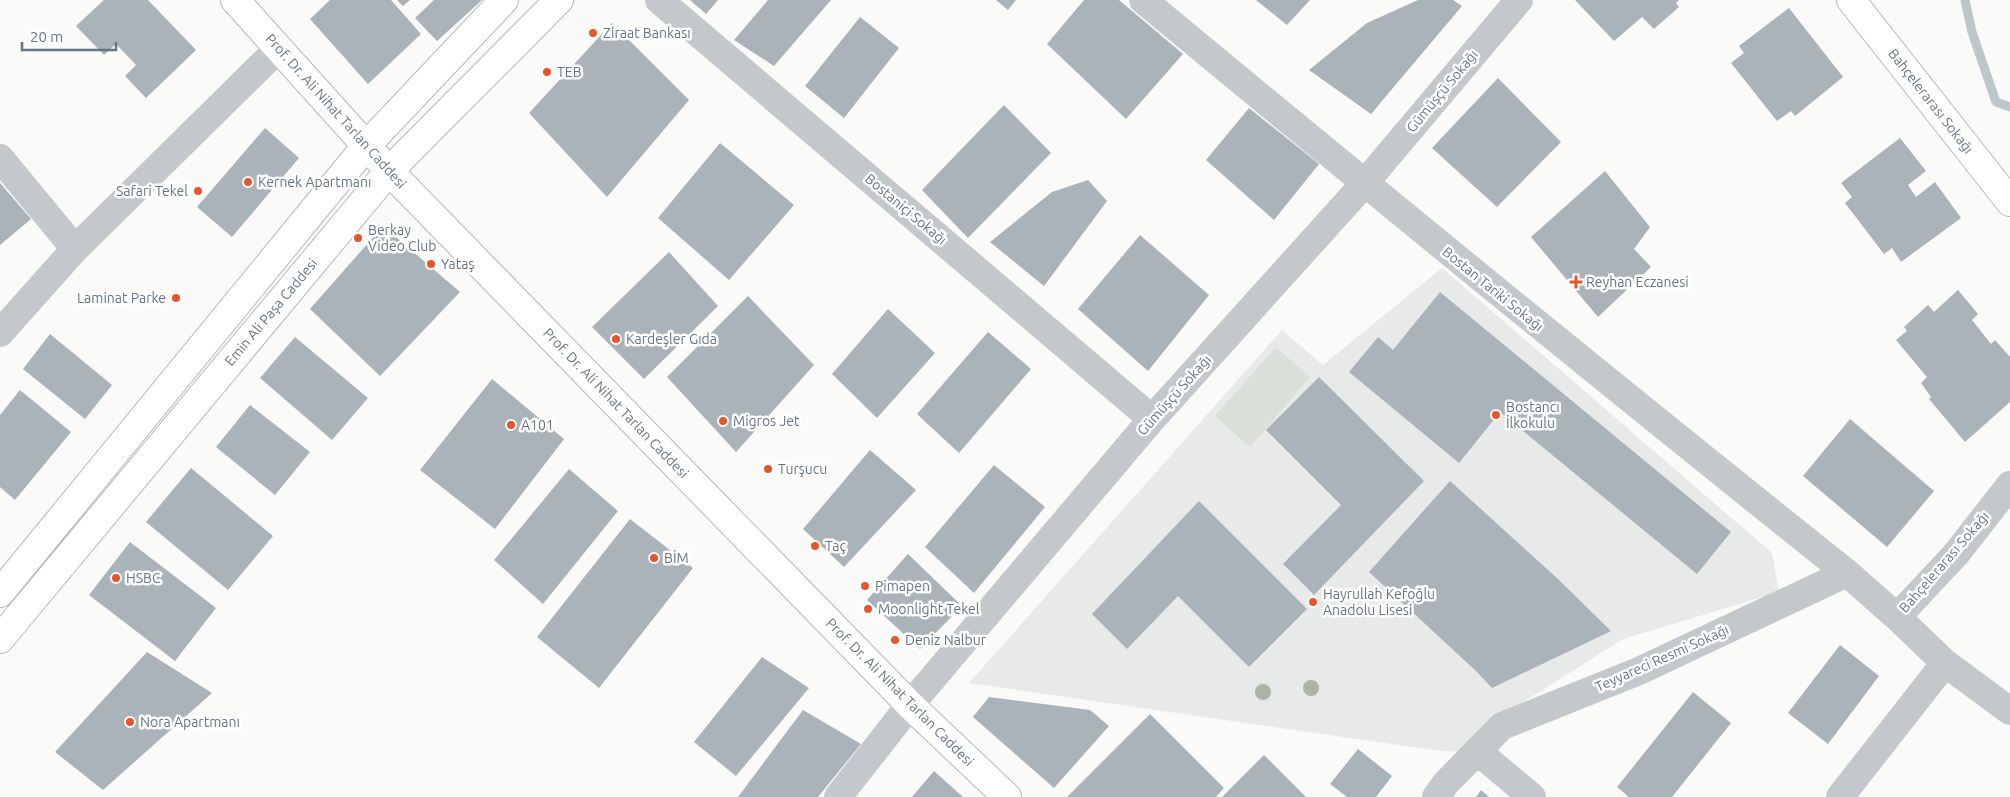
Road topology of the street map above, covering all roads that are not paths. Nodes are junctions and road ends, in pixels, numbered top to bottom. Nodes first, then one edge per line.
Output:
1 (235, 0) edge
2 (504, 0) edge
3 (559, 0) edge
4 (659, 0) edge
5 (1143, 0) edge
6 (1519, 0) edge
7 (1851, 0) edge
8 (279, 48) junction
9 (366, 146) junction
10 (0, 158) edge
11 (389, 172) junction
12 (1364, 184) junction
13 (2010, 202) edge
14 (75, 249) junction
15 (0, 333) edge
16 (1152, 419) junction
17 (2010, 485) edge
18 (1847, 573) junction
19 (0, 593) edge
20 (1897, 617) junction
21 (0, 639) edge
22 (1945, 662) junction
23 (910, 705) junction
24 (2010, 711) edge
25 (1477, 751) junction
26 (838, 797) edge
27 (1007, 797) edge
28 (1436, 797) edge
29 (1532, 797) edge
30 (1840, 797) edge

1 - 8 main road, Prof. Dr. Ali Nihat Tarlan Caddesi
2 - 9 main road
3 - 11 main road, Emin Ali Paşa Caddesi
4 - 16 street, Bostaniçi Sokağı
5 - 12 street, Bostan Tariki Sokağı
6 - 12 street, Gümüşçü Sokağı
7 - 13 main road, Bahçelerarası Sokağı
8 - 9 main road, Prof. Dr. Ali Nihat Tarlan Caddesi
8 - 14 street
9 - 11 main road, Prof. Dr. Ali Nihat Tarlan Caddesi
9 - 19 main road
10 - 14 street
11 - 21 main road, Emin Ali Paşa Caddesi
11 - 23 main road, Prof. Dr. Ali Nihat Tarlan Caddesi
12 - 16 street, Gümüşçü Sokağı
12 - 18 street, Bostan Tariki Sokağı
14 - 15 street
16 - 23 street, Gümüşçü Sokağı
17 - 20 street, Bahçelerarası Sokağı
18 - 20 street
18 - 25 street, Teyyareci Resmi Sokağı
20 - 22 street
22 - 24 street
22 - 30 street
23 - 26 street, Gümüşçü Sokağı
23 - 27 main road, Prof. Dr. Ali Nihat Tarlan Caddesi
25 - 28 street, Teyyareci Resmi Sokağı
25 - 29 street

